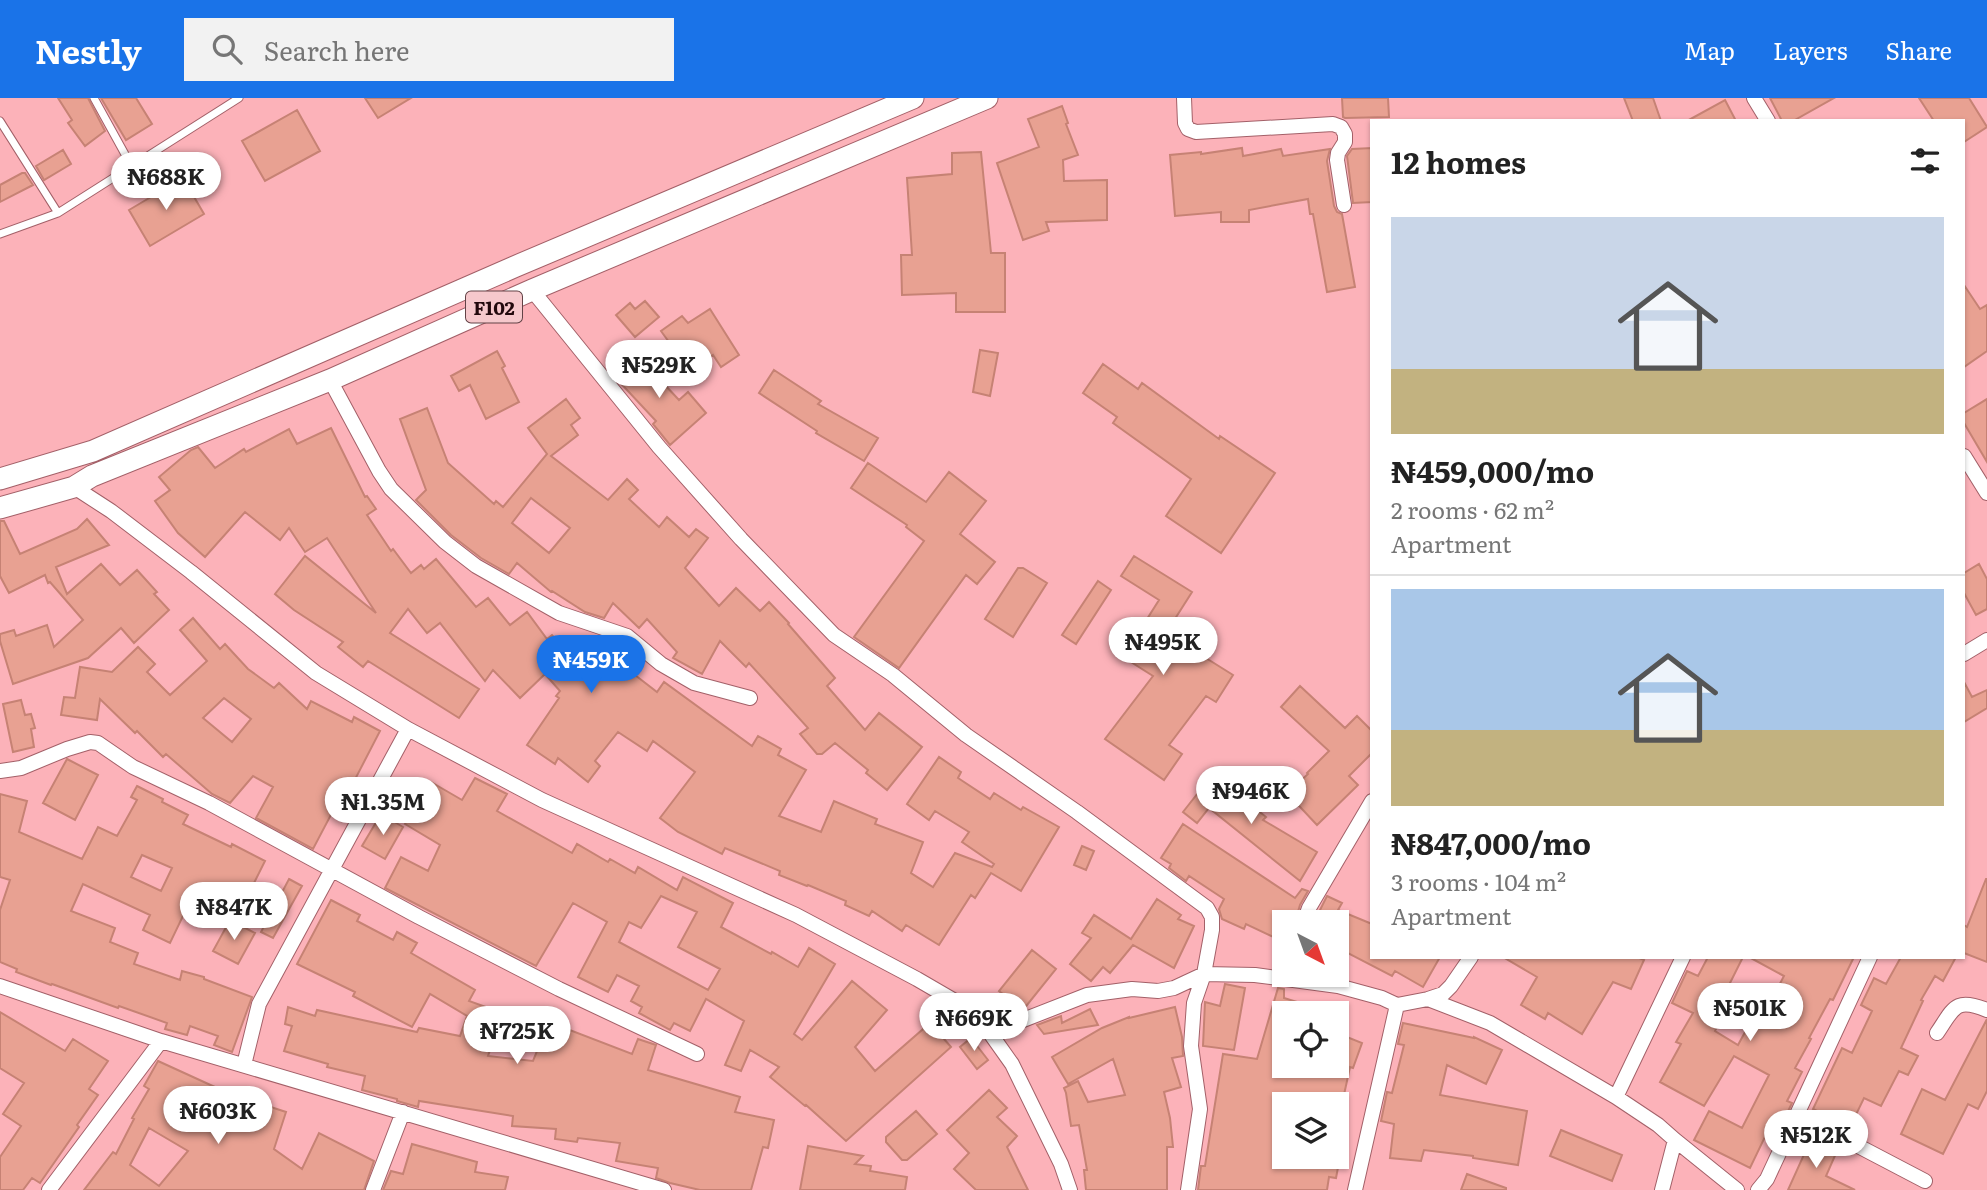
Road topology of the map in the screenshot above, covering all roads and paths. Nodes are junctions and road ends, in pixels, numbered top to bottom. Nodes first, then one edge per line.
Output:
1 (94, 98) edge
2 (239, 98) edge
3 (913, 98) edge
4 (987, 98) edge
5 (1184, 98) edge
6 (1754, 98) edge
7 (1767, 119) edge
8 (0, 121) edge
9 (132, 167) junction
10 (1345, 205) dead end
11 (58, 213) junction
12 (0, 234) edge
13 (532, 290) junction
14 (330, 380) junction
15 (1965, 458) edge
16 (0, 479) edge
17 (74, 487) junction
18 (1987, 493) edge
19 (0, 508) edge
20 (1987, 640) edge
21 (1965, 653) edge
22 (750, 698) dead end
23 (408, 729) junction
24 (0, 771) edge
25 (1370, 803) edge
26 (333, 870) junction
27 (1308, 910) edge
28 (1470, 959) edge
29 (1682, 959) edge
30 (1869, 959) edge
31 (1204, 974) junction
32 (1272, 976) edge
33 (0, 986) edge
34 (1342, 987) edge
35 (1428, 999) junction
36 (1397, 1005) junction
37 (1987, 1010) edge
38 (990, 1032) junction
39 (1937, 1033) dead end
40 (161, 1041) junction
41 (697, 1054) dead end
42 (244, 1065) junction
43 (1616, 1097) junction
44 (403, 1112) junction
45 (1797, 1114) junction
46 (1675, 1140) junction
47 (1925, 1181) dead end
48 (49, 1190) edge
49 (373, 1190) edge
50 (664, 1190) edge
51 (1070, 1190) edge
52 (1188, 1190) edge
53 (1355, 1190) edge
54 (1662, 1190) edge
55 (1737, 1190) edge
56 (1758, 1190) edge

1 - 9 lane
2 - 9 lane
3 - 16 main road, F102
4 - 13 main road, F102
5 - 10 street
6 - 7 street
8 - 11 lane
9 - 11 lane
11 - 12 lane
13 - 14 main road, F102
13 - 31 street
14 - 17 main road, F102
14 - 22 street
15 - 18 street
17 - 19 main road, F102
17 - 23 street
20 - 21 street
23 - 26 street
23 - 38 street
24 - 26 street
25 - 27 street
26 - 41 street
26 - 42 street
28 - 35 street
29 - 43 street
30 - 45 street
31 - 32 street
31 - 38 street
31 - 52 street
33 - 40 street
34 - 36 street
35 - 36 street
35 - 43 street
36 - 53 street
37 - 39 street
38 - 51 street
40 - 42 street
40 - 48 street
42 - 44 street
43 - 46 street
44 - 49 street
44 - 50 street
45 - 47 street
45 - 56 street
46 - 54 street
46 - 55 street

